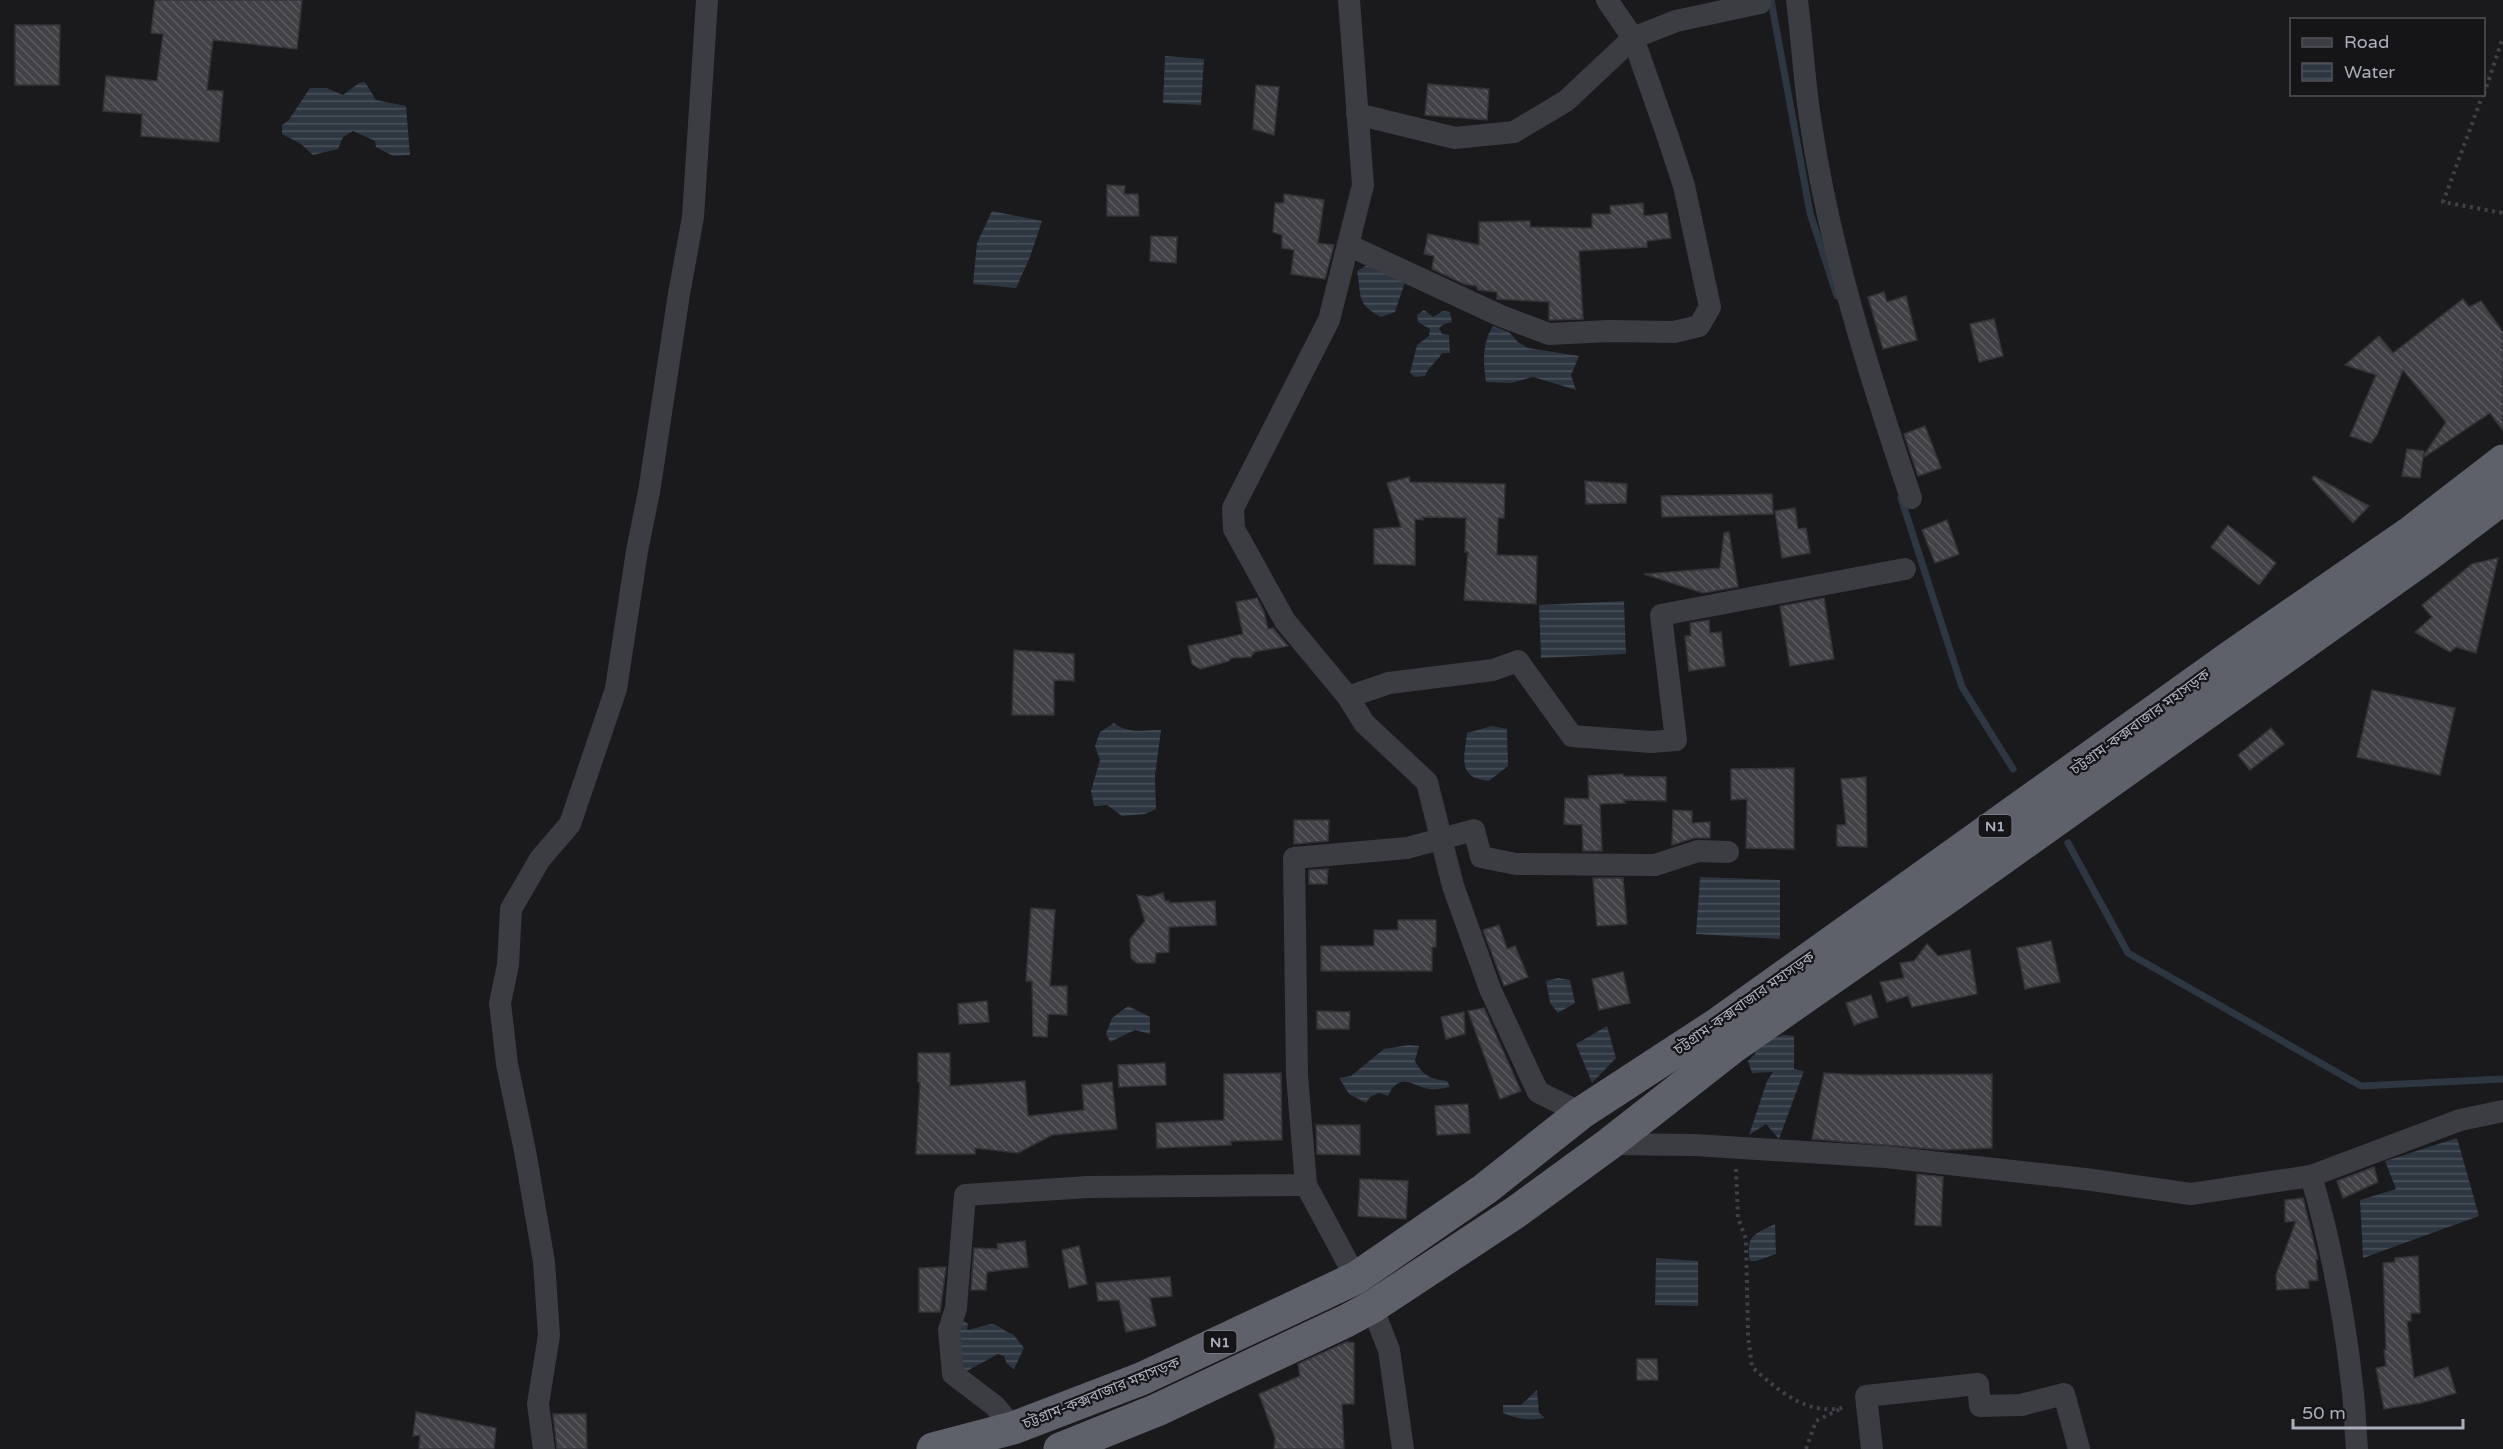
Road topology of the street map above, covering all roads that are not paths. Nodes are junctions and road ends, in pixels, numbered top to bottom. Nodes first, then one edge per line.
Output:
1 (707, 0) edge
2 (1349, 0) edge
3 (1607, 0) edge
4 (1797, 0) edge
5 (1760, 3) dead end
6 (1633, 38) junction
7 (1357, 114) junction
8 (1348, 245) junction
9 (2503, 461) edge
10 (1911, 498) dead end
11 (2503, 498) edge
12 (1905, 569) dead end
13 (1348, 697) junction
14 (1442, 840) junction
15 (1728, 852) dead end
16 (2503, 1111) edge
17 (1581, 1113) junction
18 (1609, 1144) junction
19 (2311, 1176) junction
20 (1306, 1185) junction
21 (1356, 1278) junction
22 (1372, 1307) junction
23 (1013, 1428) junction
24 (544, 1449) edge
25 (933, 1449) edge
26 (1060, 1449) edge
27 (1403, 1449) edge
28 (1872, 1449) edge
29 (2079, 1449) edge
30 (2357, 1449) edge

1 - 24 street
2 - 7 street
3 - 6 street
4 - 10 street
5 - 6 street
6 - 7 street
6 - 8 street
7 - 8 street
8 - 13 street
9 - 17 highway, চট্টগ্রাম-কক্সবাজার মহাসড়ক / N1
11 - 18 highway, চট্টগ্রাম-কক্সবাজার মহাসড়ক / N1
12 - 13 street
13 - 14 street
14 - 15 street
14 - 17 street
14 - 20 street
16 - 19 street
17 - 21 highway, চট্টগ্রাম-কক্সবাজার মহাসড়ক / N1
18 - 19 street
18 - 22 highway, চট্টগ্রাম-কক্সবাজার মহাসড়ক / N1
19 - 30 street
20 - 21 street
20 - 23 street
21 - 23 highway, চট্টগ্রাম-কক্সবাজার মহাসড়ক / N1
22 - 26 highway, চট্টগ্রাম-কক্সবাজার মহাসড়ক / N1
22 - 27 street
23 - 25 highway, চট্টগ্রাম-কক্সবাজার মহাসড়ক / N1
28 - 29 street

